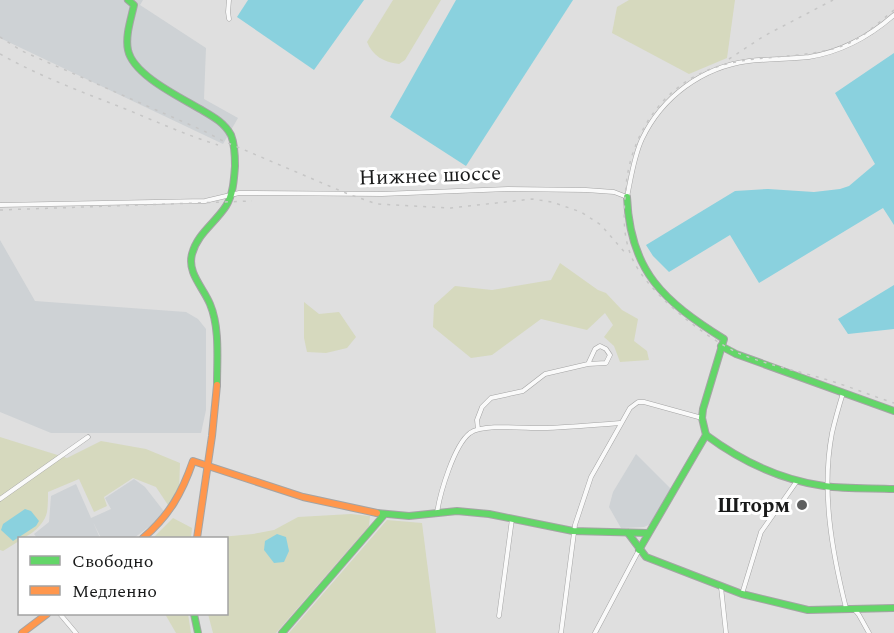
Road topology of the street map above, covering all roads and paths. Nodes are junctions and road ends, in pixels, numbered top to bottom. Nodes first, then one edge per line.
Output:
1 (128, 0) edge
2 (230, 0) edge
3 (894, 15) edge
4 (229, 19) dead end
5 (232, 194) junction
6 (627, 197) junction
7 (0, 205) edge
8 (721, 346) junction
9 (588, 364) junction
10 (843, 393) junction
11 (894, 411) edge
12 (702, 418) junction
13 (621, 423) junction
14 (478, 429) junction
15 (706, 435) junction
16 (88, 437) dead end
17 (207, 465) junction
18 (797, 481) junction
19 (827, 486) junction
20 (894, 489) edge
21 (0, 499) edge
22 (437, 513) junction
23 (384, 515) junction
24 (512, 519) junction
25 (573, 531) junction
26 (628, 533) junction
27 (648, 533) junction
28 (144, 537) edge
29 (197, 537) edge
30 (639, 549) junction
31 (721, 587) junction
32 (742, 594) junction
33 (850, 608) junction
34 (894, 608) edge
35 (46, 615) edge
36 (61, 615) edge
37 (194, 615) edge
38 (499, 616) dead end
39 (22, 633) edge
40 (76, 633) edge
41 (198, 633) edge
42 (282, 633) edge
43 (561, 633) edge
44 (595, 633) edge
45 (726, 633) edge
46 (870, 633) edge

1 - 5 street
2 - 4 street
3 - 6 street
5 - 6 street, Нижнее шоссе
5 - 7 street, Нижнее шоссе
5 - 17 street
6 - 8 street
8 - 10 street
8 - 12 street
9 - 9 street
9 - 14 street
10 - 11 street
10 - 19 street
12 - 13 street
12 - 15 street
13 - 14 street
13 - 25 street
14 - 22 street
15 - 18 street
15 - 27 street
16 - 21 street
17 - 23 street
17 - 28 street
17 - 29 street
18 - 19 street
18 - 32 street
19 - 20 street
19 - 33 street
22 - 23 street
22 - 24 street
23 - 42 street
24 - 25 street
24 - 38 street
25 - 26 street
25 - 43 street
26 - 27 street
26 - 30 street
27 - 30 street
30 - 31 street
30 - 44 street
31 - 32 street
31 - 45 street
32 - 33 street
33 - 34 street
33 - 46 street
35 - 39 street
36 - 40 street
37 - 41 street

